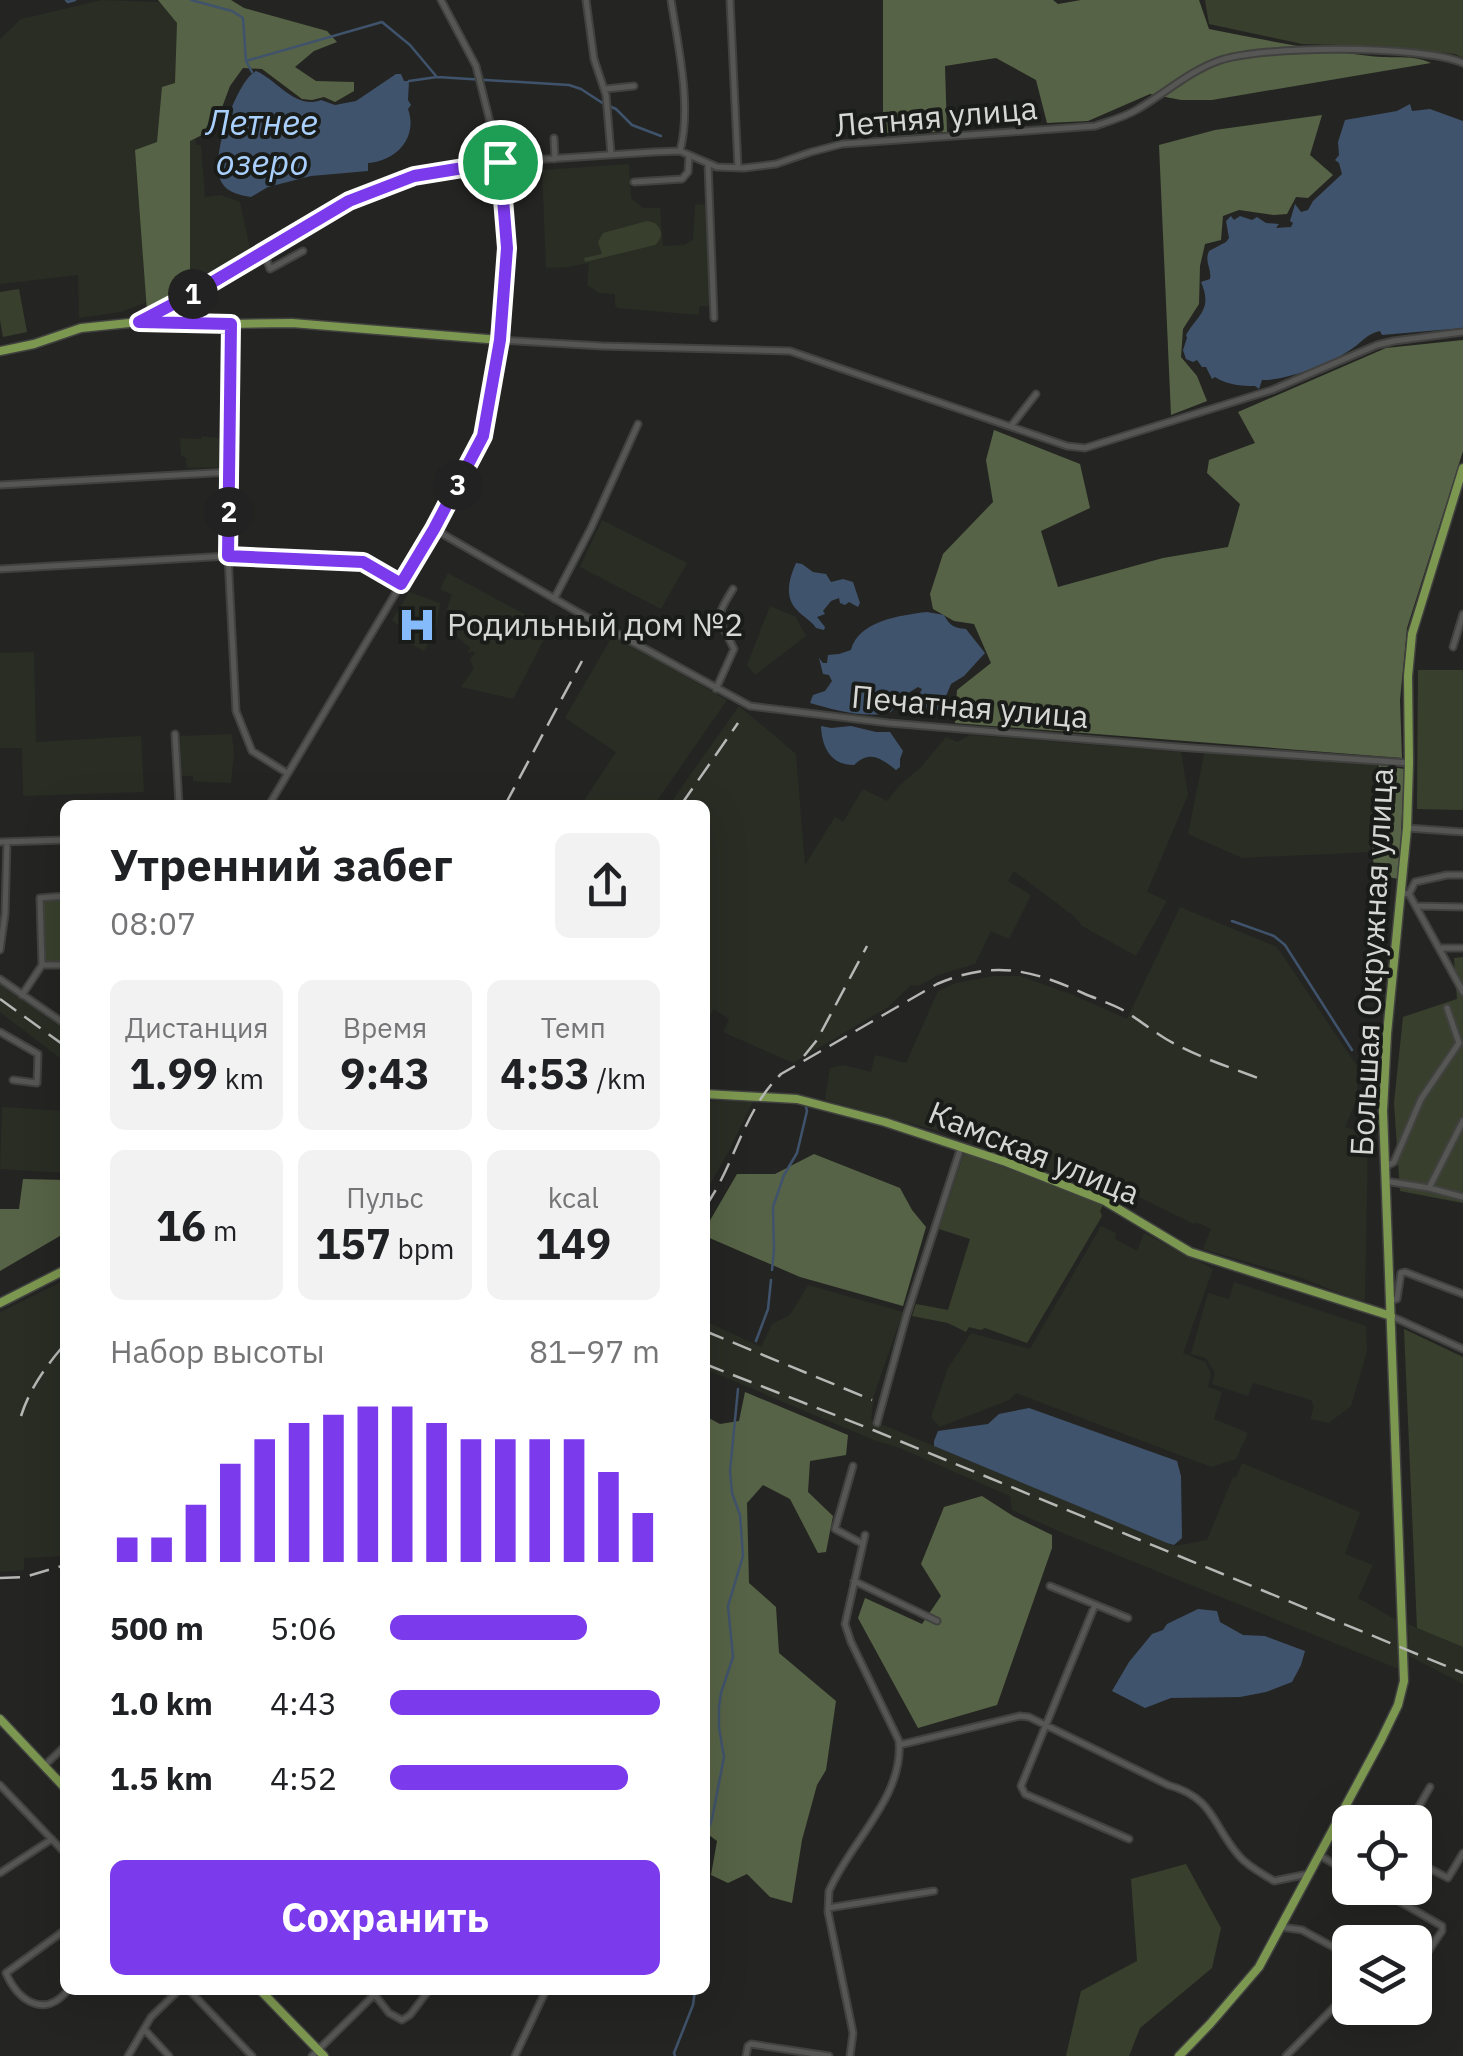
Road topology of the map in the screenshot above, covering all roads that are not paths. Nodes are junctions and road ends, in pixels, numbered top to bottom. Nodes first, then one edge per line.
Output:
1 (441, 0) edge
2 (586, 0) edge
3 (671, 0) edge
4 (730, 0) edge
5 (1463, 63) edge
6 (634, 86) dead end
7 (604, 89) junction
8 (554, 138) dead end
9 (682, 146) junction
10 (611, 154) junction
11 (689, 156) junction
12 (555, 159) junction
13 (500, 162) junction
14 (708, 164) junction
15 (738, 168) junction
16 (634, 182) dead end
17 (304, 251) dead end
18 (264, 252) junction
19 (714, 318) dead end
20 (139, 322) junction
21 (231, 324) junction
22 (1463, 332) edge
23 (500, 340) junction
24 (0, 351) edge
25 (1036, 394) dead end
26 (638, 424) dead end
27 (1012, 426) junction
28 (1463, 468) edge
29 (230, 472) junction
30 (0, 485) edge
31 (434, 529) junction
32 (228, 556) junction
33 (0, 568) edge
34 (401, 584) junction
35 (733, 589) dead end
36 (554, 599) junction
37 (1463, 614) edge
38 (1453, 648) dead end
39 (716, 689) junction
40 (175, 734) dead end
41 (1409, 762) junction
42 (288, 774) junction
43 (179, 800) edge
44 (273, 800) edge
45 (1408, 828) junction
46 (1463, 832) edge
47 (60, 840) edge
48 (3, 842) edge
49 (1463, 875) edge
50 (1406, 894) junction
51 (60, 896) edge
52 (1416, 906) junction
53 (1463, 907) edge
54 (1439, 948) junction
55 (1463, 948) edge
56 (0, 950) edge
57 (42, 965) junction
58 (60, 965) edge
59 (0, 979) edge
60 (1460, 980) edge
61 (1463, 992) edge
62 (22, 994) junction
63 (1446, 1008) dead end
64 (60, 1021) edge
65 (0, 1032) edge
66 (13, 1080) dead end
67 (710, 1094) edge
68 (1463, 1121) edge
69 (1461, 1131) edge
70 (961, 1147) junction
71 (1385, 1167) junction
72 (1386, 1181) junction
73 (1429, 1188) junction
74 (1463, 1197) edge
75 (60, 1273) edge
76 (1463, 1294) edge
77 (1390, 1301) junction
78 (0, 1303) edge
79 (1391, 1316) junction
80 (1463, 1349) edge
81 (876, 1423) dead end
82 (853, 1466) dead end
83 (866, 1535) dead end
84 (863, 1544) junction
85 (854, 1580) junction
86 (1050, 1586) dead end
87 (1096, 1605) junction
88 (1128, 1618) dead end
89 (938, 1621) dead end
90 (0, 1719) edge
91 (1046, 1726) junction
92 (900, 1745) junction
93 (60, 1751) edge
94 (44, 1766) junction
95 (60, 1783) edge
96 (0, 1786) edge
97 (1430, 1787) dead end
98 (1345, 1805) edge
99 (1420, 1805) edge
100 (1332, 1830) edge
101 (52, 1839) junction
102 (1130, 1839) dead end
103 (60, 1848) edge
104 (1463, 1853) edge
105 (1319, 1855) junction
106 (1332, 1863) edge
107 (1432, 1870) edge
108 (0, 1872) edge
109 (1308, 1874) junction
110 (934, 1891) dead end
111 (1406, 1905) edge
112 (828, 1908) junction
113 (1281, 1927) junction
114 (60, 1934) edge
115 (1432, 1945) edge
116 (1332, 1946) edge
117 (63, 1995) edge
118 (174, 1995) edge
119 (194, 1995) edge
120 (265, 1995) edge
121 (369, 1995) edge
122 (374, 1995) edge
123 (425, 1995) edge
124 (544, 1995) edge
125 (1332, 2009) edge
126 (143, 2028) junction
127 (319, 2055) edge
128 (128, 2056) edge
129 (169, 2056) edge
130 (252, 2056) edge
131 (515, 2056) edge
132 (746, 2056) edge
133 (828, 2056) edge
134 (850, 2056) edge
135 (1179, 2056) edge
136 (1286, 2056) edge

1 - 13 street
2 - 7 street
3 - 9 street
4 - 15 street
5 - 15 street, Летняя улица
6 - 7 street
7 - 10 street
8 - 12 street
9 - 10 street, Летняя улица
9 - 11 street, Летняя улица
10 - 12 street, Летняя улица
11 - 14 street, Летняя улица
11 - 16 street
12 - 13 street, Летняя улица
13 - 18 street, Летняя улица
13 - 23 street
14 - 15 street, Летняя улица
14 - 19 street
17 - 18 street
18 - 20 street, Летняя улица
20 - 21 main road
20 - 24 main road
21 - 23 main road
21 - 29 street
22 - 27 street
23 - 27 street
23 - 31 street
25 - 27 street
26 - 36 street
28 - 41 main road, Большая Окружная улица
29 - 30 street
29 - 32 street
31 - 34 street
31 - 36 street, Печатная улица
32 - 33 street
32 - 34 street
32 - 42 street
34 - 42 street
35 - 39 street
36 - 39 street, Печатная улица
37 - 38 street
39 - 41 street, Печатная улица
40 - 43 street
41 - 45 main road, Большая Окружная улица
42 - 44 street
45 - 46 street
45 - 50 main road, Большая Окружная улица
47 - 48 street
48 - 56 street
49 - 50 street
50 - 52 street
50 - 71 main road, Большая Окружная улица
51 - 57 street
52 - 53 street
52 - 54 street
54 - 55 street
54 - 60 street
57 - 58 street
57 - 62 street
59 - 62 street
60 - 61 street
62 - 64 street
63 - 71 street
65 - 66 street
67 - 70 main road, Камская улица
68 - 69 street
69 - 73 street
70 - 79 main road, Камская улица
70 - 81 street
71 - 72 main road, Большая Окружная улица
72 - 73 street
72 - 77 main road, Большая Окружная улица
73 - 74 street
75 - 78 main road
76 - 77 street
77 - 79 main road, Большая Окружная улица
79 - 80 street
79 - 98 main road, Большая Окружная улица
82 - 84 street
83 - 84 street
84 - 85 street
85 - 89 street
85 - 92 street
86 - 87 street
87 - 88 street
87 - 91 street
90 - 94 main road
91 - 92 street
91 - 102 street
91 - 109 street
92 - 112 street
93 - 94 street
94 - 95 main road
96 - 101 street
97 - 99 street
100 - 105 main road, Большая Окружная улица
101 - 103 street
101 - 108 street
104 - 107 street
105 - 106 street
105 - 109 main road, Большая Окружная улица
109 - 113 main road, Большая Окружная улица
110 - 112 street
111 - 115 street
112 - 134 street
113 - 116 street
113 - 135 main road, Большая Окружная улица
114 - 117 street
118 - 126 street
119 - 130 street
120 - 127 main road
121 - 127 street
122 - 123 street
124 - 131 street
125 - 136 street
126 - 128 street
126 - 129 street
132 - 133 street

